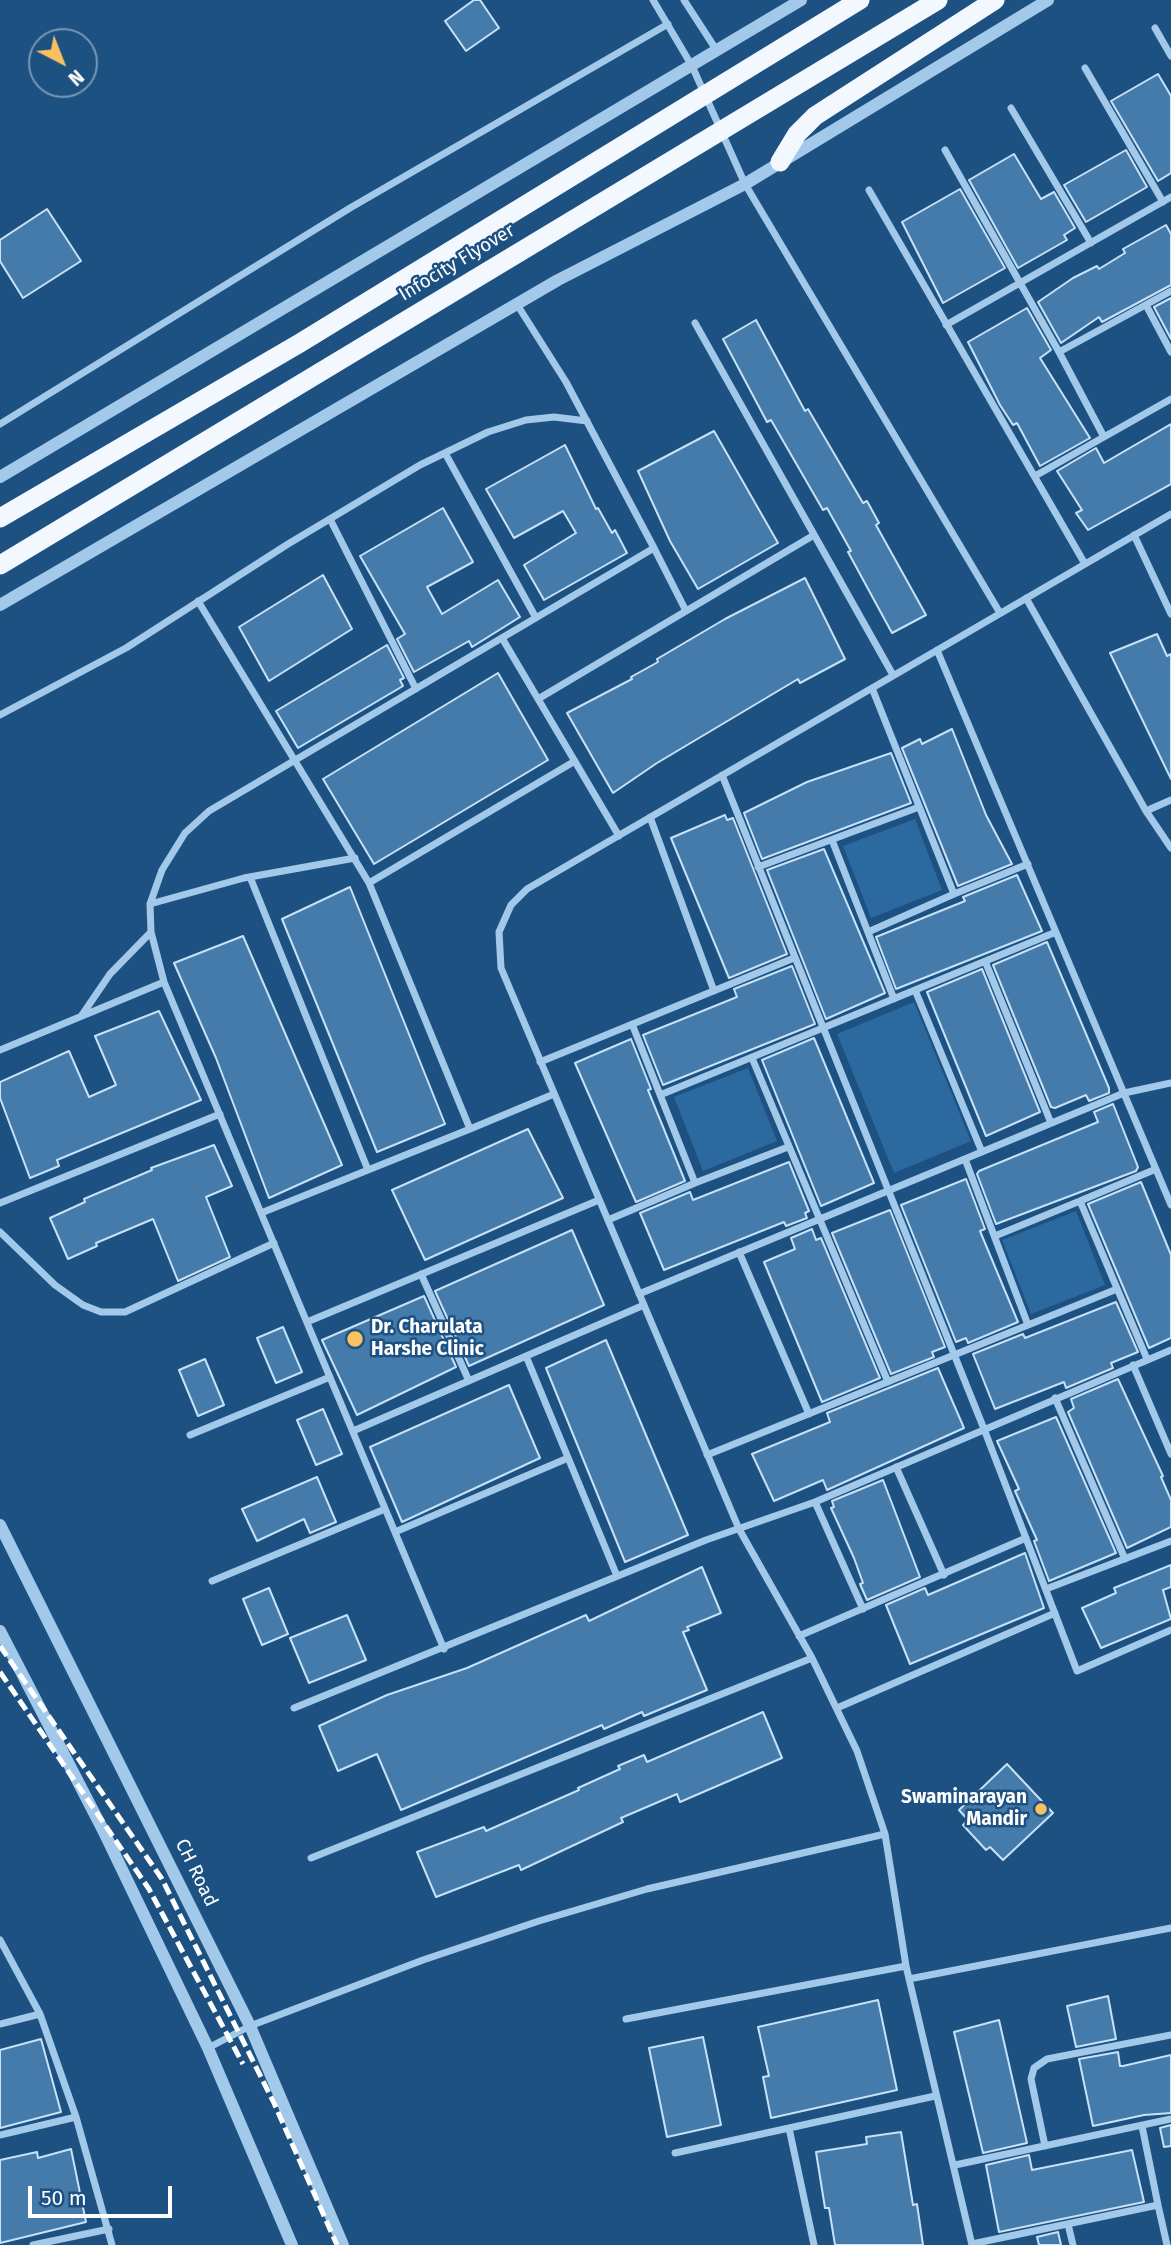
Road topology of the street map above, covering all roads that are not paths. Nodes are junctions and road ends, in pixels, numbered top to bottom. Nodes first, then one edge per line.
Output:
1 (653, 0) edge
2 (684, 0) edge
3 (801, 0) edge
4 (860, 0) edge
5 (938, 0) edge
6 (995, 0) edge
7 (1048, 0) edge
8 (668, 24) junction
9 (1155, 28) dead end
10 (717, 51) junction
11 (1171, 56) edge
12 (692, 66) junction
13 (1085, 68) dead end
14 (1011, 108) dead end
15 (945, 150) dead end
16 (780, 162) junction
17 (745, 184) junction
18 (869, 190) dead end
19 (1169, 199) edge
20 (1091, 243) junction
21 (1021, 282) junction
22 (1171, 291) edge
23 (1146, 305) junction
24 (518, 306) junction
25 (695, 323) dead end
26 (946, 325) junction
27 (1059, 352) junction
28 (1171, 352) edge
29 (1171, 399) edge
30 (587, 421) junction
31 (0, 424) edge
32 (1104, 437) junction
33 (445, 453) junction
34 (1035, 476) junction
35 (0, 477) edge
36 (1171, 514) edge
37 (0, 518) edge
38 (330, 519) junction
39 (814, 535) junction
40 (1134, 535) junction
41 (654, 548) junction
42 (1085, 564) junction
43 (0, 565) edge
44 (1026, 598) junction
45 (198, 601) junction
46 (0, 605) edge
47 (686, 611) junction
48 (1000, 613) junction
49 (1171, 614) edge
50 (536, 618) junction
51 (502, 638) junction
52 (937, 650) junction
53 (893, 675) junction
54 (872, 688) junction
55 (416, 689) junction
56 (538, 699) junction
57 (0, 715) edge
58 (296, 760) junction
59 (575, 761) junction
60 (722, 775) junction
61 (1171, 800) edge
62 (919, 807) junction
63 (1146, 811) junction
64 (650, 817) junction
65 (619, 836) junction
66 (832, 839) junction
67 (1171, 848) edge
68 (355, 858) junction
69 (1028, 864) junction
70 (758, 867) junction
71 (250, 877) junction
72 (369, 883) junction
73 (954, 894) junction
74 (150, 904) junction
75 (151, 932) junction
76 (868, 932) junction
77 (1056, 932) junction
78 (794, 958) junction
79 (985, 961) junction
80 (164, 982) junction
81 (915, 990) junction
82 (714, 991) junction
83 (894, 999) junction
84 (81, 1016) junction
85 (632, 1024) junction
86 (823, 1029) junction
87 (0, 1050) edge
88 (752, 1058) junction
89 (540, 1062) junction
90 (1171, 1083) edge
91 (1124, 1093) junction
92 (554, 1094) junction
93 (660, 1095) junction
94 (220, 1114) junction
95 (1051, 1123) junction
96 (470, 1129) junction
97 (788, 1147) junction
98 (982, 1152) junction
99 (965, 1159) junction
100 (1156, 1169) junction
101 (368, 1170) junction
102 (695, 1183) junction
103 (887, 1191) junction
104 (599, 1200) junction
105 (1080, 1200) junction
106 (0, 1203) edge
107 (1171, 1205) edge
108 (261, 1213) junction
109 (608, 1220) junction
110 (818, 1220) junction
111 (0, 1232) edge
112 (995, 1236) junction
113 (274, 1243) junction
114 (739, 1252) junction
115 (421, 1274) junction
116 (1117, 1289) junction
117 (639, 1294) junction
118 (644, 1305) junction
119 (307, 1322) junction
120 (1028, 1325) junction
121 (1171, 1350) edge
122 (526, 1356) junction
123 (954, 1356) junction
124 (1147, 1359) junction
125 (1133, 1365) junction
126 (330, 1377) junction
127 (468, 1381) junction
128 (888, 1382) junction
129 (1055, 1398) junction
130 (809, 1414) junction
131 (984, 1429) junction
132 (353, 1431) junction
133 (190, 1435) dead end
134 (1171, 1454) edge
135 (707, 1455) junction
136 (568, 1458) junction
137 (896, 1467) junction
138 (815, 1502) junction
139 (385, 1509) junction
140 (0, 1525) edge
141 (739, 1529) junction
142 (395, 1532) junction
143 (1026, 1538) junction
144 (1171, 1541) edge
145 (1125, 1559) junction
146 (944, 1575) junction
147 (617, 1576) junction
148 (212, 1581) dead end
149 (1046, 1589) junction
150 (863, 1609) junction
151 (1055, 1613) junction
152 (1171, 1630) edge
153 (0, 1631) edge
154 (799, 1636) junction
155 (444, 1649) junction
156 (812, 1658) junction
157 (295, 1708) dead end
158 (836, 1708) junction
159 (885, 1834) junction
160 (311, 1858) dead end
161 (1171, 1928) edge
162 (0, 1940) edge
163 (906, 1966) junction
164 (909, 1979) junction
165 (40, 2014) junction
166 (626, 2019) dead end
167 (0, 2024) edge
168 (250, 2026) junction
169 (1171, 2035) edge
170 (208, 2048) junction
171 (935, 2096) junction
172 (76, 2118) junction
173 (1171, 2119) edge
174 (1142, 2126) junction
175 (789, 2128) junction
176 (0, 2135) edge
177 (1045, 2146) junction
178 (675, 2153) dead end
179 (955, 2165) junction
180 (1158, 2205) junction
181 (1068, 2224) junction
182 (109, 2229) junction
183 (972, 2244) edge
184 (33, 2245) edge
185 (112, 2245) edge
186 (292, 2245) edge
187 (342, 2245) edge
188 (814, 2245) edge
189 (1073, 2245) edge
190 (1167, 2245) edge

1 - 8 street
2 - 10 street
3 - 10 street
4 - 37 highway, Infocity Flyover
5 - 43 highway, Infocity Flyover
6 - 16 highway
7 - 16 street
8 - 12 street
8 - 31 street
9 - 11 street
10 - 12 street
12 - 17 street
12 - 35 street
13 - 19 street
14 - 20 street
15 - 21 street
16 - 17 street
17 - 24 street
17 - 48 street
18 - 26 street
19 - 20 street
20 - 21 street
21 - 26 street
21 - 27 street
22 - 23 street
23 - 27 street
23 - 28 street
24 - 30 street
24 - 46 street
25 - 39 street
26 - 34 street
27 - 32 street
29 - 32 street
30 - 33 street
30 - 41 street
32 - 34 street
33 - 38 street
33 - 50 street
34 - 42 street
36 - 40 street
38 - 45 street
38 - 55 street
39 - 47 street
39 - 53 street
40 - 42 street
40 - 49 street
41 - 47 street
41 - 50 street
42 - 44 street
44 - 48 street
44 - 63 street
45 - 57 street
45 - 58 street
47 - 56 street
48 - 52 street
50 - 51 street
51 - 55 street
51 - 56 street
52 - 53 street
52 - 69 street
53 - 54 street
54 - 60 street
54 - 62 street
55 - 58 street
56 - 59 street
58 - 68 street
58 - 74 street
59 - 65 street
59 - 72 street
60 - 64 street
60 - 70 street
61 - 63 street
62 - 66 street
62 - 73 street
63 - 67 street
64 - 65 street
64 - 82 street
65 - 89 street
66 - 70 street
66 - 76 street
68 - 71 street
68 - 72 street
69 - 73 street
69 - 77 street
70 - 78 street
71 - 74 street
71 - 101 street
72 - 96 street
73 - 76 street
74 - 75 street
75 - 80 street
75 - 84 street
76 - 83 street
77 - 79 street
77 - 91 street
78 - 82 street
78 - 86 street
79 - 81 street
79 - 95 street
80 - 84 street
80 - 94 street
81 - 83 street
81 - 98 street
82 - 85 street
83 - 86 street
84 - 87 street
85 - 89 street
85 - 93 street
86 - 88 street
86 - 103 street
88 - 93 street
88 - 97 street
89 - 92 street
90 - 91 street
91 - 95 street
91 - 100 street
92 - 96 street
92 - 104 street
93 - 102 street
94 - 106 street
94 - 108 street
95 - 98 street
96 - 101 street
97 - 102 street
97 - 110 street
98 - 99 street
99 - 103 street
99 - 112 street
100 - 105 street
100 - 107 street
101 - 108 street
102 - 109 street
103 - 110 street
103 - 123 street
104 - 109 street
104 - 115 street
105 - 112 street
105 - 116 street
108 - 113 street
109 - 117 street
110 - 114 street
110 - 128 street
111 - 113 street
112 - 120 street
113 - 119 street
114 - 117 street
114 - 130 street
115 - 119 street
115 - 127 street
116 - 120 street
116 - 124 street
117 - 118 street
118 - 122 street
118 - 135 street
119 - 126 street
120 - 123 street
121 - 124 street
122 - 127 street
122 - 136 street
123 - 128 street
123 - 131 street
124 - 125 street
125 - 129 street
125 - 134 street
126 - 132 street
126 - 133 street
127 - 132 street
128 - 130 street
129 - 131 street
129 - 145 street
130 - 135 street
131 - 137 street
131 - 143 street
132 - 139 street
135 - 141 street
136 - 142 street
136 - 147 street
137 - 138 street
137 - 146 street
138 - 141 street
138 - 150 street
139 - 142 street
139 - 148 street
140 - 168 street, CH Road
141 - 147 street
141 - 154 street
142 - 155 street
143 - 146 street
143 - 149 street
144 - 145 street
145 - 149 street
146 - 150 street
147 - 155 street
149 - 151 street
150 - 154 street
151 - 152 street
151 - 158 street
153 - 170 street
154 - 156 street
155 - 157 street
156 - 158 street
156 - 160 street
158 - 159 street
159 - 163 street
159 - 168 street
161 - 164 street
162 - 165 street
163 - 164 street
163 - 166 street
164 - 171 street
165 - 167 street
165 - 172 street
168 - 170 street
168 - 187 street, CH Road
169 - 177 street
170 - 186 street
171 - 175 street
171 - 179 street
172 - 176 street
172 - 182 street
173 - 174 street
174 - 177 street
174 - 180 street
175 - 178 street
175 - 188 street
177 - 179 street
179 - 183 street
180 - 181 street
180 - 190 street
181 - 183 street
181 - 189 street
182 - 184 street
182 - 185 street

